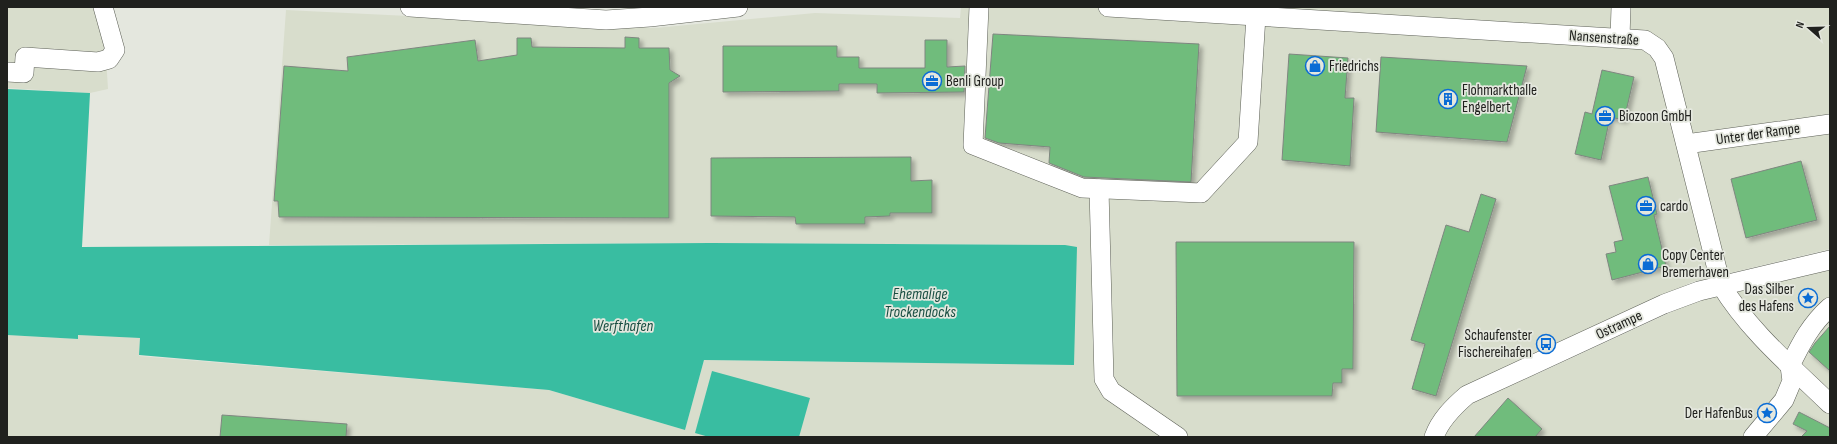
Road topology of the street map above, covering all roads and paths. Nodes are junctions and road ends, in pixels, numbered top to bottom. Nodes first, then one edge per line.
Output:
1 (103, 7) edge
2 (410, 7) edge
3 (738, 7) edge
4 (979, 7) edge
5 (1108, 7) edge
6 (1621, 7) edge
7 (1147, 8) edge
8 (1315, 13) edge
9 (1256, 16) junction
10 (1620, 38) junction
11 (7, 72) edge
12 (1830, 124) edge
13 (1686, 144) junction
14 (1099, 189) junction
15 (1830, 260) edge
16 (1722, 285) junction
17 (1830, 307) edge
18 (1790, 366) junction
19 (1830, 404) edge
20 (1178, 437) edge
21 (1434, 437) edge
22 (1753, 437) edge

1 - 11 street
2 - 3 street
4 - 14 street
5 - 7 street, Nansenstraße
6 - 10 street
7 - 9 street, Nansenstraße
8 - 9 street, Nansenstraße
8 - 10 street, Nansenstraße
9 - 14 street
10 - 13 street, Nansenstraße
12 - 13 street, Unter der Rampe
13 - 16 street, Nansenstraße
14 - 20 street
15 - 16 street, Ostrampe
16 - 18 street, Nansenstraße
16 - 21 street, Ostrampe
17 - 18 street
18 - 19 street, Nansenstraße
18 - 22 street

